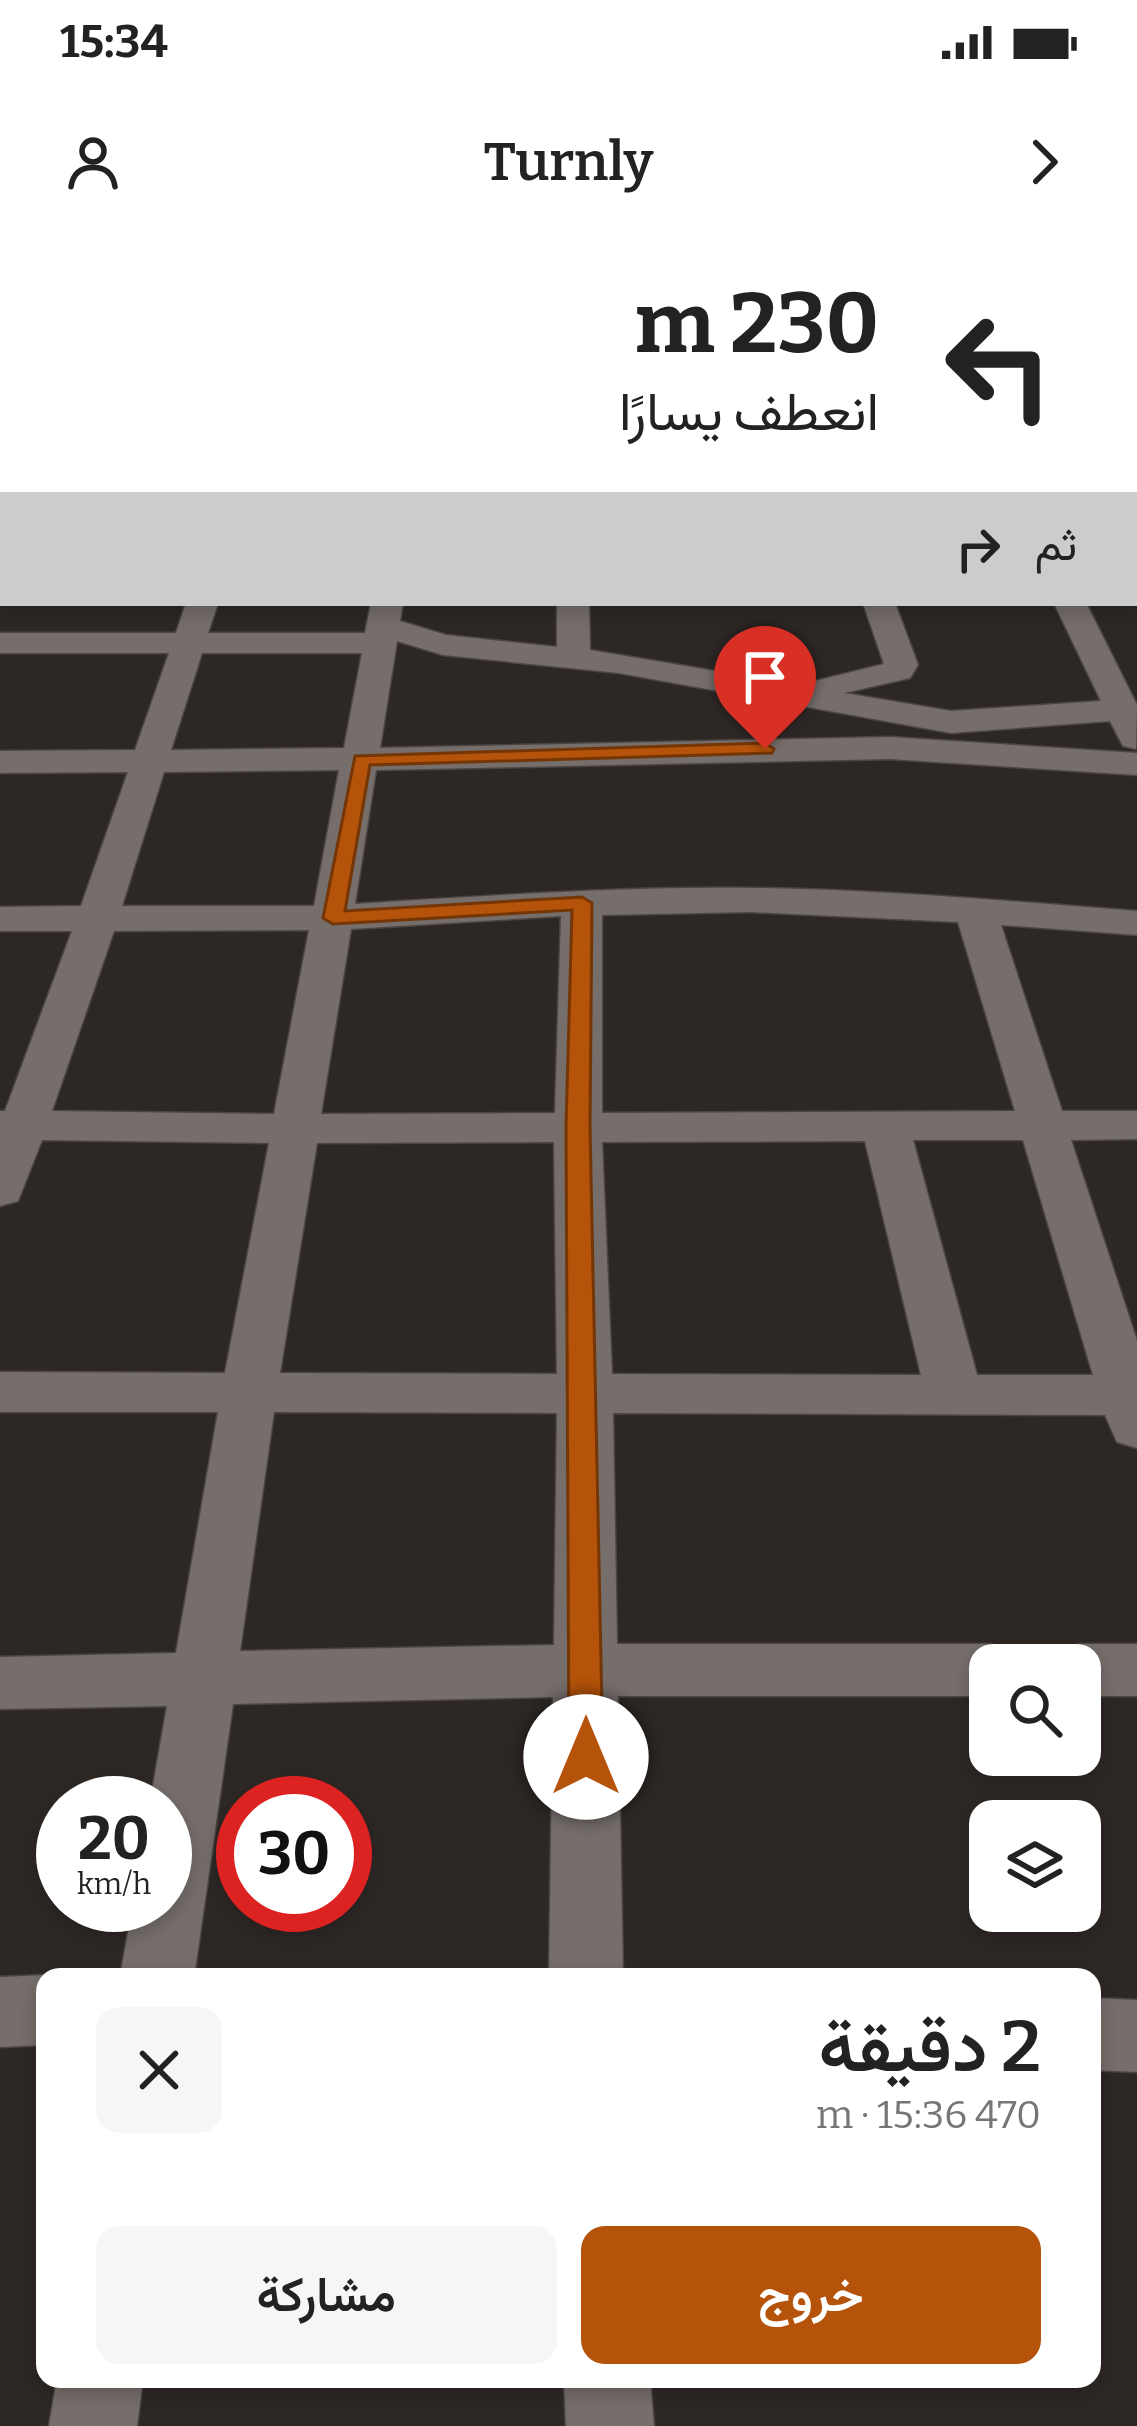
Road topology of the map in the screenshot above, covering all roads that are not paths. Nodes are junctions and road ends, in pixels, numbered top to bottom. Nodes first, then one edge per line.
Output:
1 (201, 606) edge
2 (573, 606) edge
3 (880, 606) edge
4 (1072, 606) edge
5 (379, 619) edge
6 (0, 643) edge
7 (185, 644) junction
8 (1092, 646) junction
9 (1137, 647) edge
10 (574, 658) junction
11 (791, 693) junction
12 (1130, 725) edge
13 (362, 760) junction
14 (0, 761) edge
15 (148, 763) junction
16 (1137, 764) edge
17 (582, 903) junction
18 (977, 915) junction
19 (333, 918) junction
20 (0, 920) edge
21 (97, 920) junction
22 (1137, 923) edge
23 (884, 1124) junction
24 (1042, 1124) junction
25 (1137, 1125) edge
26 (9, 1126) edge
27 (578, 1126) junction
28 (296, 1129) junction
29 (0, 1190) edge
30 (0, 1392) edge
31 (585, 1392) junction
32 (250, 1393) junction
33 (955, 1395) junction
34 (1133, 1406) edge
35 (586, 1670) junction
36 (969, 1670) edge
37 (1101, 1670) edge
38 (1137, 1670) edge
39 (207, 1681) junction
40 (0, 1684) edge
41 (159, 1968) edge
42 (586, 1968) edge
43 (36, 2010) edge
44 (0, 2012) edge
45 (1101, 2034) edge
46 (1137, 2036) edge
47 (99, 2388) edge
48 (608, 2388) edge
49 (93, 2426) edge
50 (610, 2426) edge

1 - 7 street
2 - 10 street
3 - 11 street
4 - 8 street
5 - 7 street
5 - 10 street
5 - 13 street
6 - 7 street
7 - 15 street
8 - 9 street
8 - 12 street
10 - 11 street
11 - 12 street
13 - 15 street
13 - 16 street
13 - 19 street
14 - 15 street
15 - 21 street
17 - 18 street
17 - 19 street
17 - 27 street
18 - 22 street
18 - 24 street
19 - 21 street
19 - 28 street
20 - 21 street
21 - 26 street
23 - 24 street
23 - 27 street
23 - 33 street
24 - 25 street
24 - 34 street
26 - 28 street
26 - 29 street
27 - 28 street
27 - 31 street
28 - 32 street
30 - 32 street
31 - 32 street
31 - 33 street
31 - 35 street
32 - 39 street
33 - 34 street
35 - 36 street
35 - 39 street
35 - 42 street
37 - 38 street
39 - 40 street
39 - 41 street
43 - 44 street
45 - 46 street
47 - 49 street
48 - 50 street

